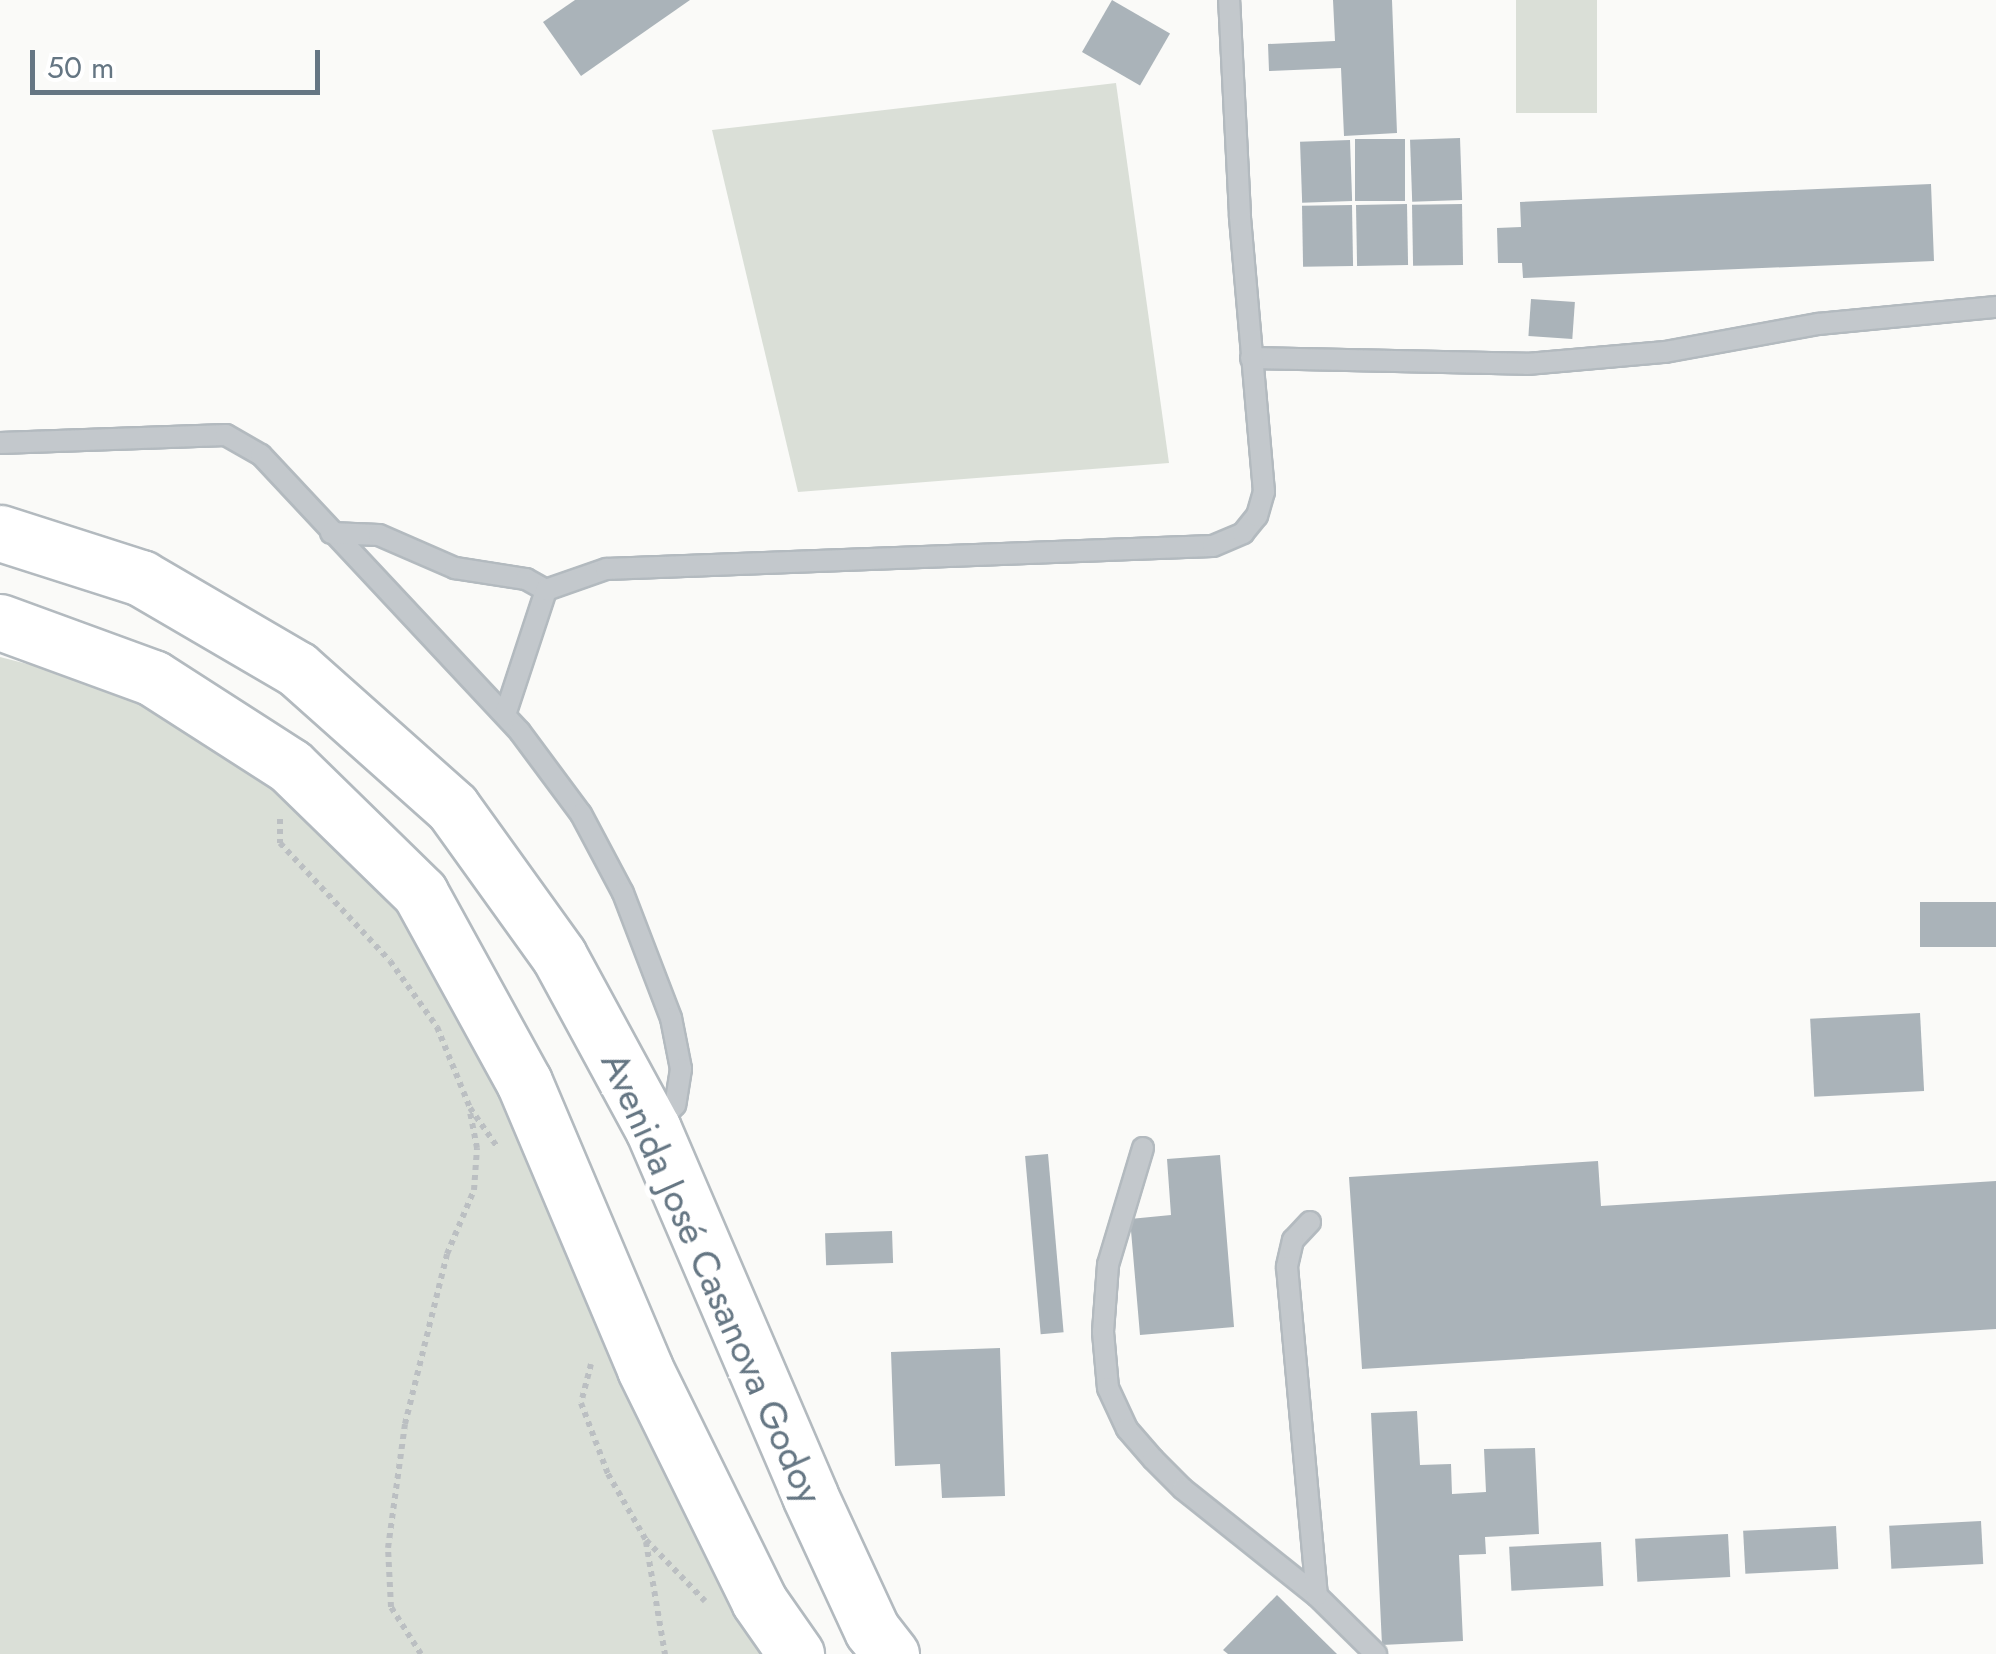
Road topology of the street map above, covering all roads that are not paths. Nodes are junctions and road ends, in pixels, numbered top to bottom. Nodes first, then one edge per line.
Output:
1 (1229, 0) edge
2 (1996, 307) edge
3 (1250, 358) junction
4 (0, 443) edge
5 (0, 533) edge
6 (331, 533) junction
7 (546, 590) junction
8 (0, 622) edge
9 (504, 715) junction
10 (652, 1129) junction
11 (1143, 1148) dead end
12 (1310, 1222) dead end
13 (1317, 1596) junction
14 (796, 1654) edge
15 (891, 1654) edge
16 (1376, 1654) edge

1 - 3 lane
2 - 3 lane
3 - 7 lane
4 - 6 lane
5 - 10 street, Avenida José Casanova Godoy
6 - 7 lane
6 - 9 lane
7 - 9 lane
8 - 14 street
9 - 10 lane
10 - 15 street, Avenida José Casanova Godoy
11 - 13 lane
12 - 13 lane
13 - 16 lane

